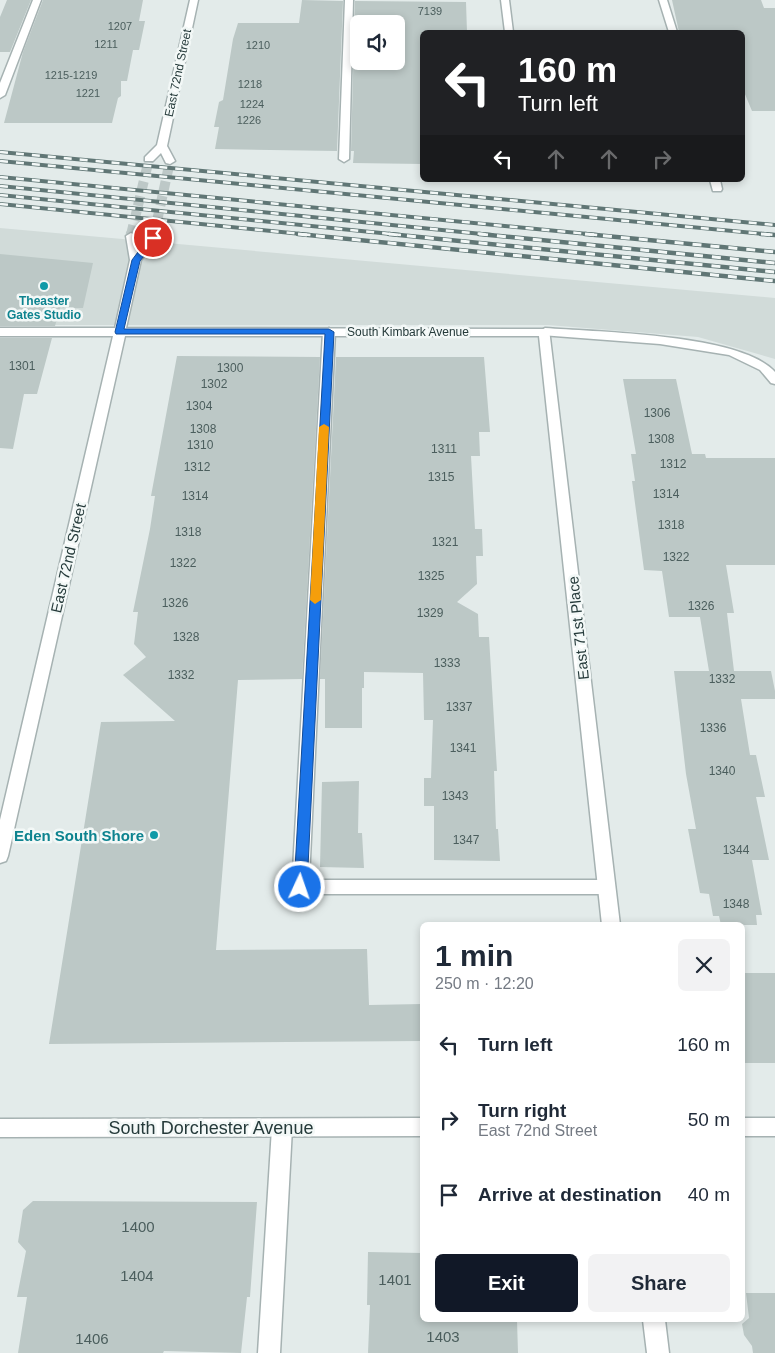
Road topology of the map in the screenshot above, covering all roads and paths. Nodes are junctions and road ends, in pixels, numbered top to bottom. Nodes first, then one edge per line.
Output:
1 (37, 0) edge
2 (194, 0) edge
3 (349, 0) edge
4 (505, 0) edge
5 (663, 0) edge
6 (509, 30) edge
7 (672, 30) edge
8 (0, 95) edge
9 (162, 146) junction
10 (149, 159) tunnel mouth
11 (344, 159) dead end
12 (170, 161) tunnel mouth
13 (131, 236) tunnel mouth
14 (153, 238) tunnel mouth
15 (136, 260) junction
16 (0, 332) edge
17 (119, 332) junction
18 (329, 332) junction
19 (545, 332) junction
20 (775, 380) edge
21 (4, 820) edge
22 (0, 856) edge
23 (607, 887) junction
24 (611, 922) edge
25 (420, 1127) edge
26 (745, 1127) edge
27 (775, 1127) edge
28 (0, 1128) edge
29 (282, 1128) junction
30 (654, 1322) edge
31 (269, 1353) edge
32 (658, 1353) edge

1 - 8 street
2 - 9 street, East 72nd Street
3 - 11 street
4 - 6 street
5 - 7 street
9 - 10 street
9 - 12 street
13 - 15 street, East 72nd Street
14 - 15 street, East 72nd Street
15 - 17 street, East 72nd Street
16 - 17 street, South Kimbark Avenue
17 - 18 street, South Kimbark Avenue
17 - 21 street, East 72nd Street
18 - 19 street, South Kimbark Avenue
18 - 23 street
19 - 20 street, South Kimbark Avenue
19 - 23 street, East 71st Place
21 - 22 street, East 72nd Street
23 - 24 street, East 71st Place
25 - 29 street, South Dorchester Avenue
26 - 27 street
28 - 29 street, South Dorchester Avenue
29 - 31 street
30 - 32 street

